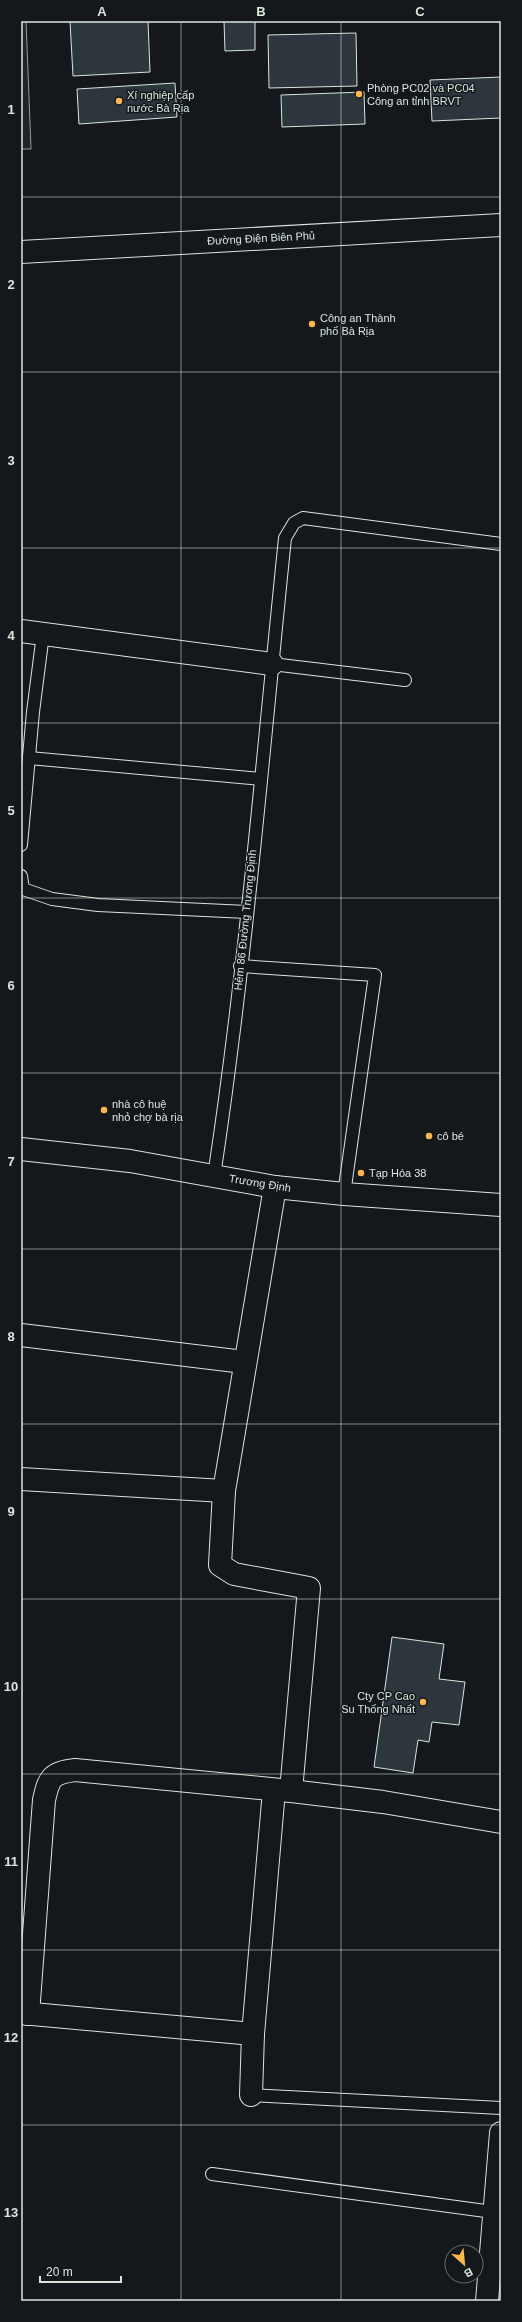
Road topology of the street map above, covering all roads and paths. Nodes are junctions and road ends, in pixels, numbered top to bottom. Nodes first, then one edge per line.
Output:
1 (501, 225) edge
2 (21, 252) edge
3 (501, 544) edge
4 (21, 630) edge
5 (43, 634) junction
6 (272, 664) junction
7 (404, 680) dead end
8 (29, 758) junction
9 (260, 779) junction
10 (21, 845) edge
11 (21, 876) edge
12 (247, 912) junction
13 (240, 966) junction
14 (21, 1149) edge
15 (214, 1176) junction
16 (275, 1187) junction
17 (344, 1194) junction
18 (501, 1205) edge
19 (21, 1335) edge
20 (244, 1362) junction
21 (21, 1479) edge
22 (224, 1491) junction
23 (283, 1790) junction
24 (501, 1822) edge
25 (24, 2014) edge
26 (253, 2034) junction
27 (251, 2095) joint
28 (501, 2108) edge
29 (501, 2133) edge
30 (212, 2174) dead end
31 (493, 2212) junction
32 (487, 2301) edge

1 - 2 street, Đường Điện Biên Phủ
3 - 6 lane, Hẻm 86 Đường Trương Định
4 - 5 street
5 - 6 street
5 - 8 lane
6 - 7 lane
6 - 9 lane, Hẻm 86 Đường Trương Định
8 - 9 lane
8 - 10 lane
9 - 12 lane, Hẻm 86 Đường Trương Định
11 - 12 lane
12 - 13 lane, Hẻm 86 Đường Trương Định
13 - 15 lane, Hẻm 86 Đường Trương Định
13 - 17 lane
14 - 15 street, Trương Định
15 - 16 street, Trương Định
16 - 17 street, Trương Định
16 - 20 street
17 - 18 street, Trương Định
19 - 20 street
20 - 22 street
21 - 22 street
22 - 23 street
23 - 24 street
23 - 25 street
23 - 26 street
25 - 26 street
26 - 27 street
27 - 28 lane
29 - 31 street
30 - 31 lane
31 - 32 street

